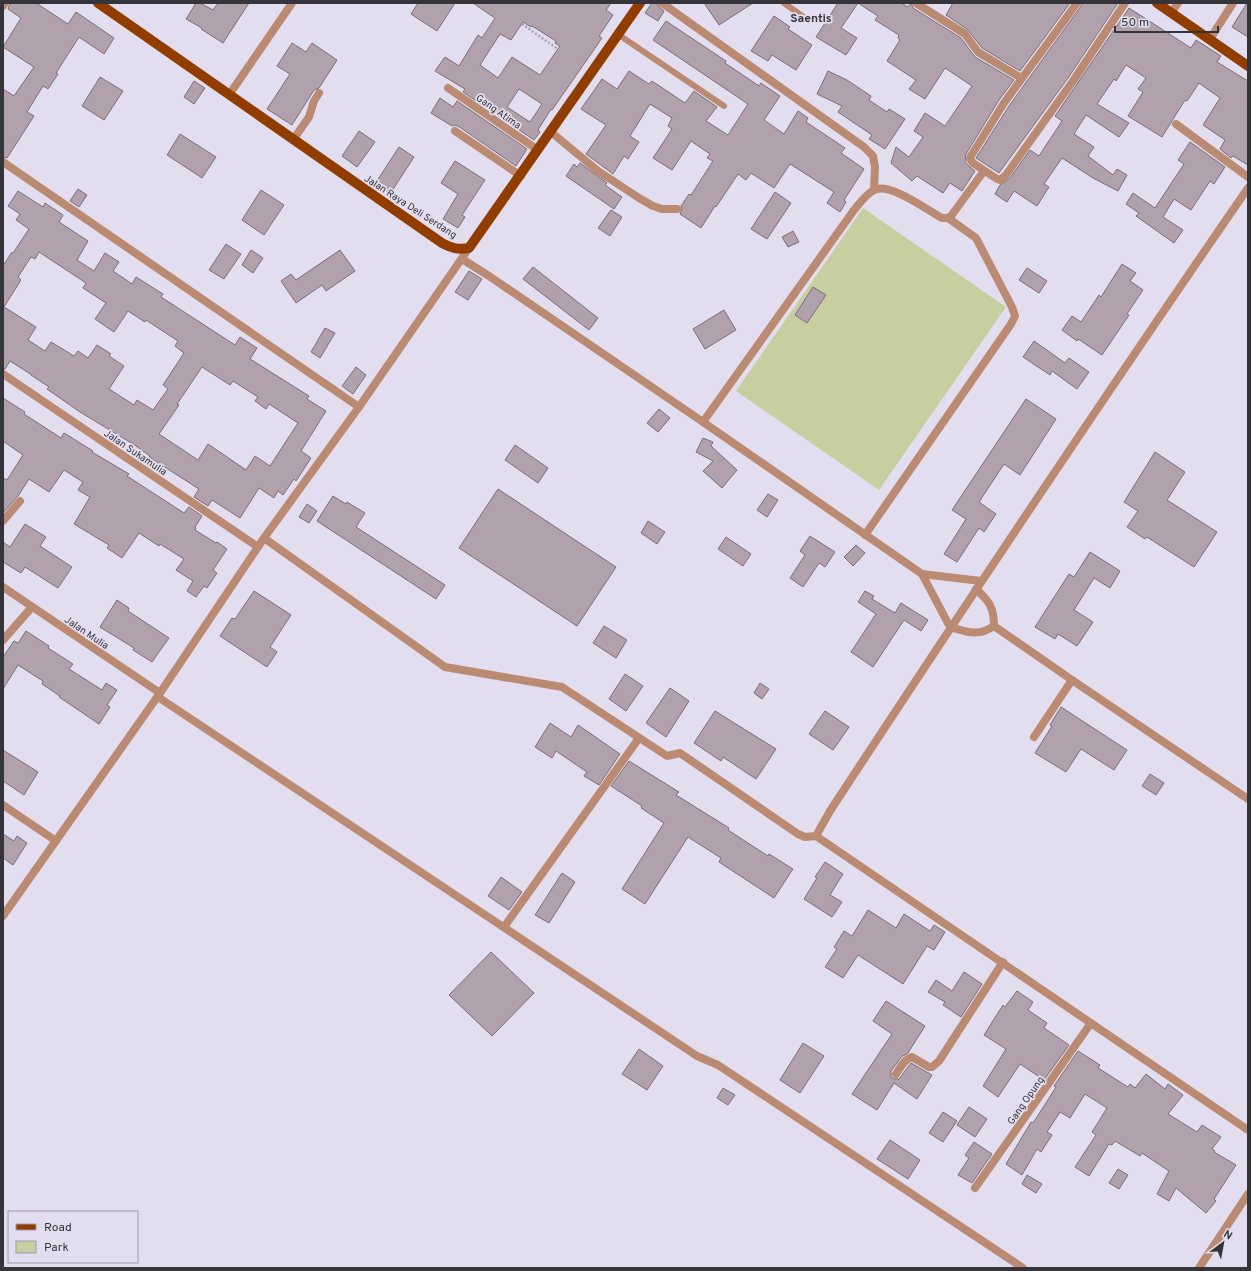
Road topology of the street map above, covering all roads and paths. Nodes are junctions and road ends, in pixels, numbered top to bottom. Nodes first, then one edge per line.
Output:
1 (5, 3) edge
2 (98, 3) edge
3 (292, 3) edge
4 (640, 3) edge
5 (662, 3) edge
6 (784, 3) edge
7 (916, 3) edge
8 (1077, 3) edge
9 (1125, 3) edge
10 (1157, 3) edge
11 (1178, 3) edge
12 (1233, 3) edge
13 (3, 6) edge
14 (1171, 13) junction
15 (805, 18) dead end
16 (522, 24) dead end
17 (619, 34) junction
18 (1210, 39) junction
19 (1248, 66) edge
20 (592, 72) junction
21 (1021, 78) junction
22 (448, 88) dead end
23 (319, 93) dead end
24 (229, 95) junction
25 (724, 106) dead end
26 (1176, 124) dead end
27 (455, 131) dead end
28 (551, 132) junction
29 (293, 140) junction
30 (538, 150) junction
31 (3, 162) edge
32 (984, 171) junction
33 (520, 176) junction
34 (1248, 176) edge
35 (1248, 188) edge
36 (874, 190) junction
37 (677, 209) dead end
38 (948, 218) junction
39 (469, 248) junction
40 (462, 259) junction
41 (3, 374) edge
42 (359, 407) junction
43 (703, 422) junction
44 (20, 501) dead end
45 (3, 521) edge
46 (865, 535) junction
47 (264, 538) junction
48 (258, 547) junction
49 (922, 574) junction
50 (981, 581) junction
51 (3, 587) edge
52 (976, 589) junction
53 (32, 607) junction
54 (994, 626) junction
55 (950, 627) junction
56 (3, 640) edge
57 (1072, 680) junction
58 (159, 695) junction
59 (1034, 737) dead end
60 (639, 738) junction
61 (1248, 799) edge
62 (3, 805) edge
63 (816, 836) junction
64 (56, 841) junction
65 (3, 916) edge
66 (504, 927) junction
67 (1003, 962) junction
68 (1092, 1023) junction
69 (896, 1074) dead end
70 (1248, 1130) edge
71 (974, 1188) dead end
72 (1248, 1194) edge
73 (1023, 1268) edge
74 (1199, 1268) edge

1 - 13 street
2 - 24 main road, Jalan Raya Deli Serdang
3 - 24 street
4 - 17 main road
5 - 36 street
6 - 15 lane
7 - 21 street
8 - 21 street
9 - 32 street
10 - 14 main road
11 - 14 street
12 - 18 street
14 - 18 main road
16 - 20 path
17 - 20 main road
17 - 25 lane
18 - 19 main road
20 - 28 main road
21 - 32 street
22 - 30 street, Gang Atima
23 - 29 street
24 - 29 main road, Jalan Raya Deli Serdang
26 - 34 street
27 - 33 street
28 - 30 main road
28 - 37 street
29 - 39 main road, Jalan Raya Deli Serdang
30 - 33 main road
31 - 42 street
32 - 38 street
33 - 39 main road
35 - 50 street
36 - 38 street
36 - 43 street
38 - 46 street
39 - 40 street
40 - 42 street
40 - 43 street
41 - 48 street, Jalan Sukamulia
42 - 47 street
43 - 46 street
44 - 45 street
46 - 49 street
47 - 48 street
47 - 60 street
48 - 58 street
49 - 50 street
49 - 55 street
50 - 52 street
51 - 53 street, Jalan Mulia
52 - 54 street
52 - 55 street
53 - 56 street
53 - 58 street, Jalan Mulia
54 - 55 street
54 - 57 street
55 - 63 street
57 - 59 street
57 - 61 street
58 - 64 street
58 - 66 street, Jalan Mulia
60 - 63 street
60 - 66 street
62 - 64 street
63 - 67 street
64 - 65 street
66 - 73 street, Jalan Mulia
67 - 68 street
67 - 69 street
68 - 70 street
68 - 71 street, Gang Opung
72 - 74 street

